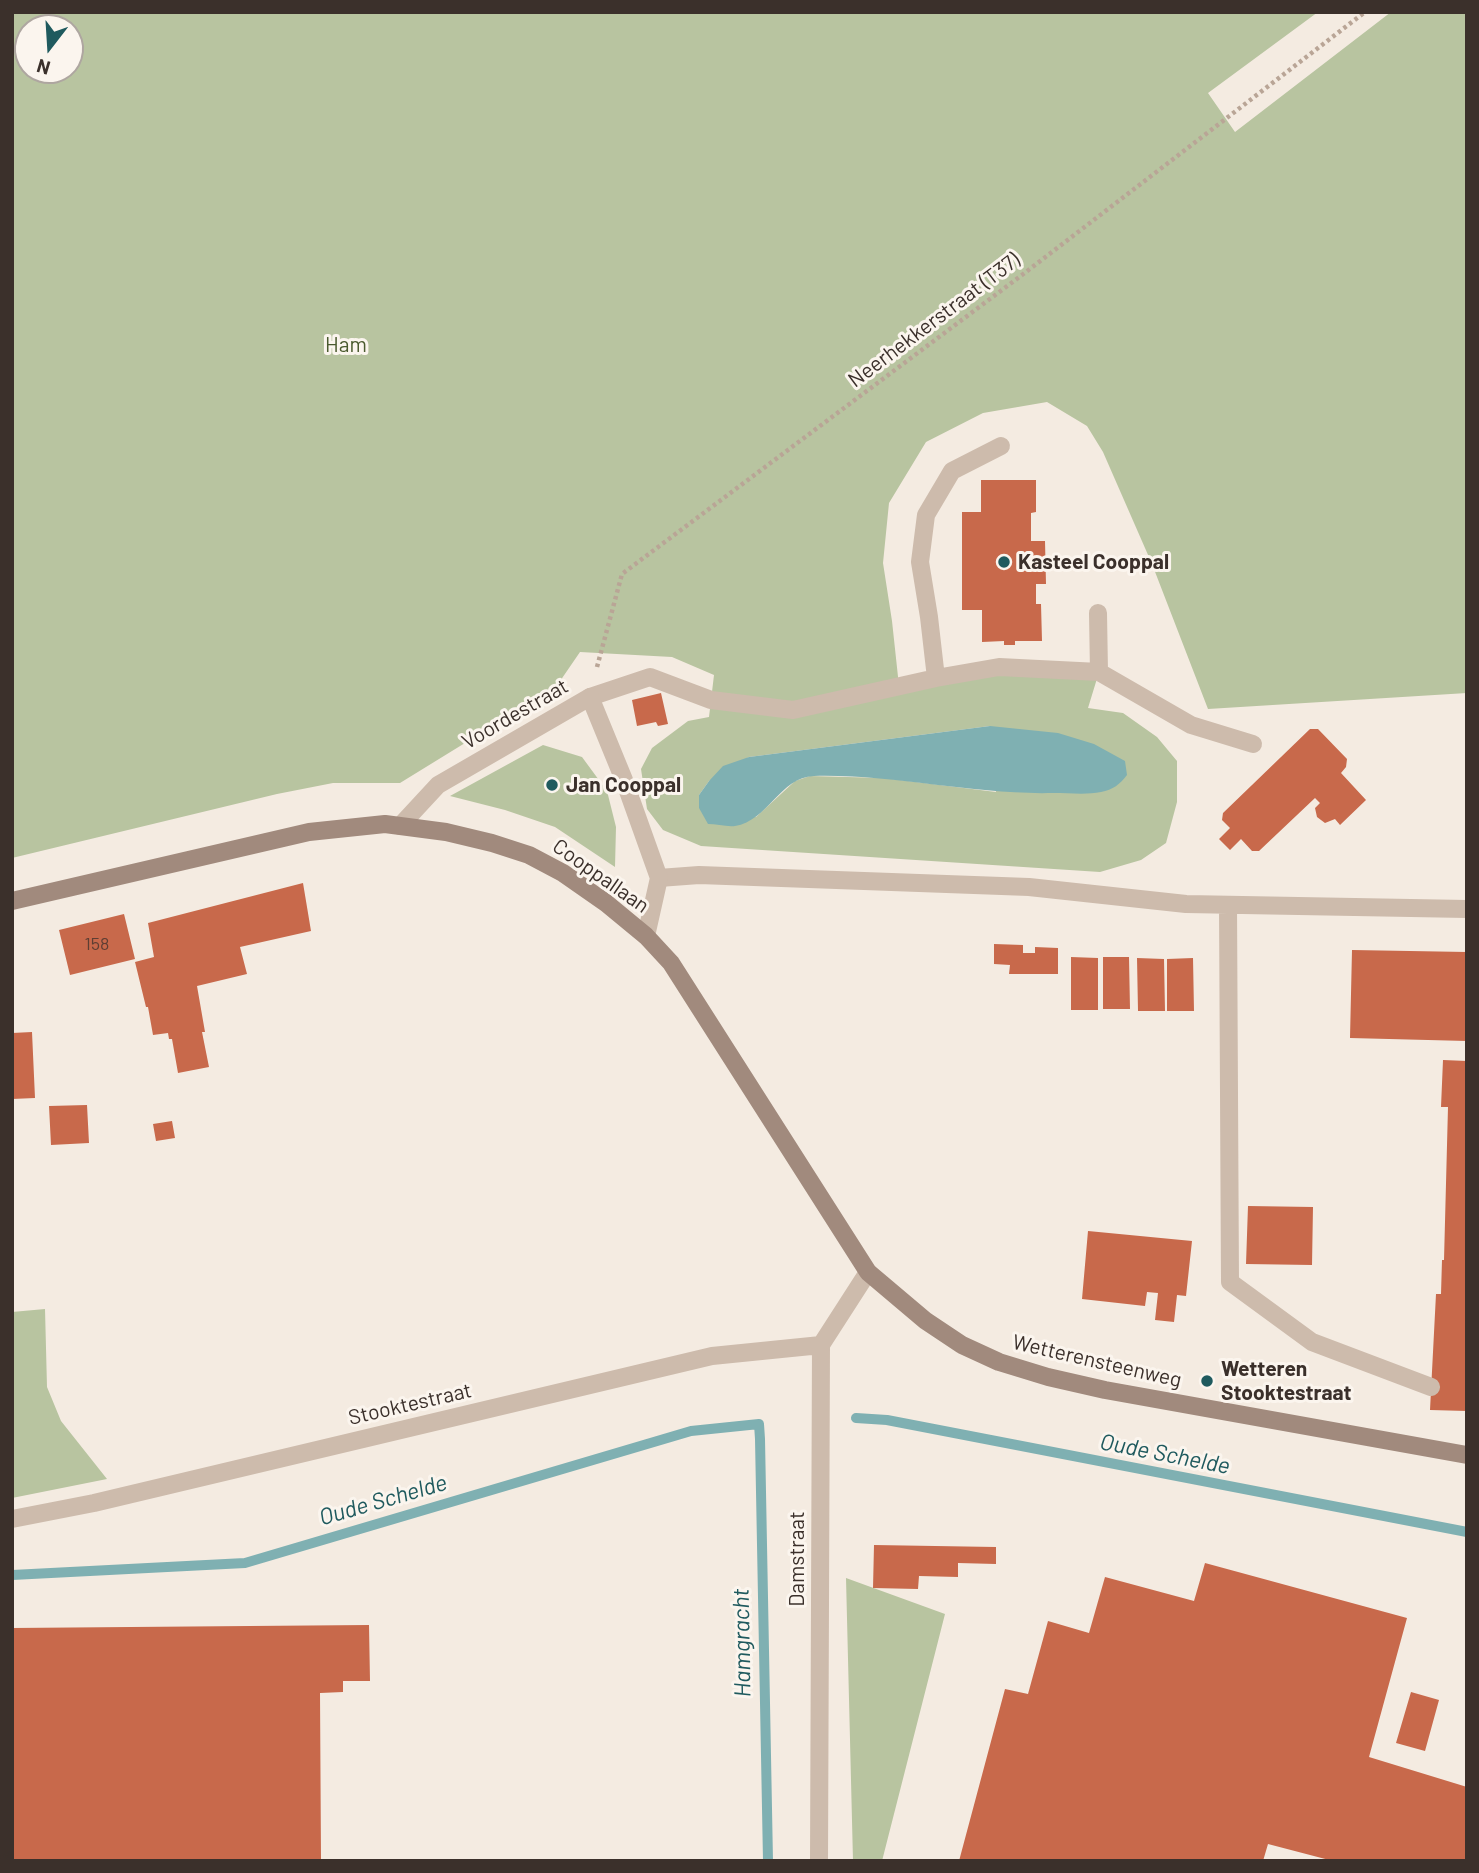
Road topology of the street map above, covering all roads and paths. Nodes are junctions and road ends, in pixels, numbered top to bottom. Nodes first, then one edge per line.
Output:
1 (1365, 12) edge
2 (1000, 446) dead end
3 (1098, 613) dead end
4 (1099, 672) junction
5 (936, 677) junction
6 (590, 697) junction
7 (1253, 744) dead end
8 (400, 826) junction
9 (659, 878) junction
10 (12, 901) edge
11 (1228, 905) junction
12 (1467, 909) edge
13 (646, 936) junction
14 (868, 1272) junction
15 (821, 1345) junction
16 (1431, 1387) dead end
17 (1467, 1455) edge
18 (12, 1519) edge
19 (819, 1861) edge

1 - 6 path, Neerhekkerstraat (T37)
2 - 5 street
3 - 4 street
4 - 5 street
4 - 7 street
5 - 6 street
6 - 8 street, Voordestraat
6 - 9 street, Voordestraat
8 - 10 street, Cooppallaan
8 - 13 street, Cooppallaan
9 - 11 street
9 - 13 street
11 - 12 street
11 - 16 street
13 - 14 street, Cooppallaan
14 - 15 street
14 - 17 street, Wetterensteenweg
15 - 18 street, Stooktestraat
15 - 19 street, Damstraat

